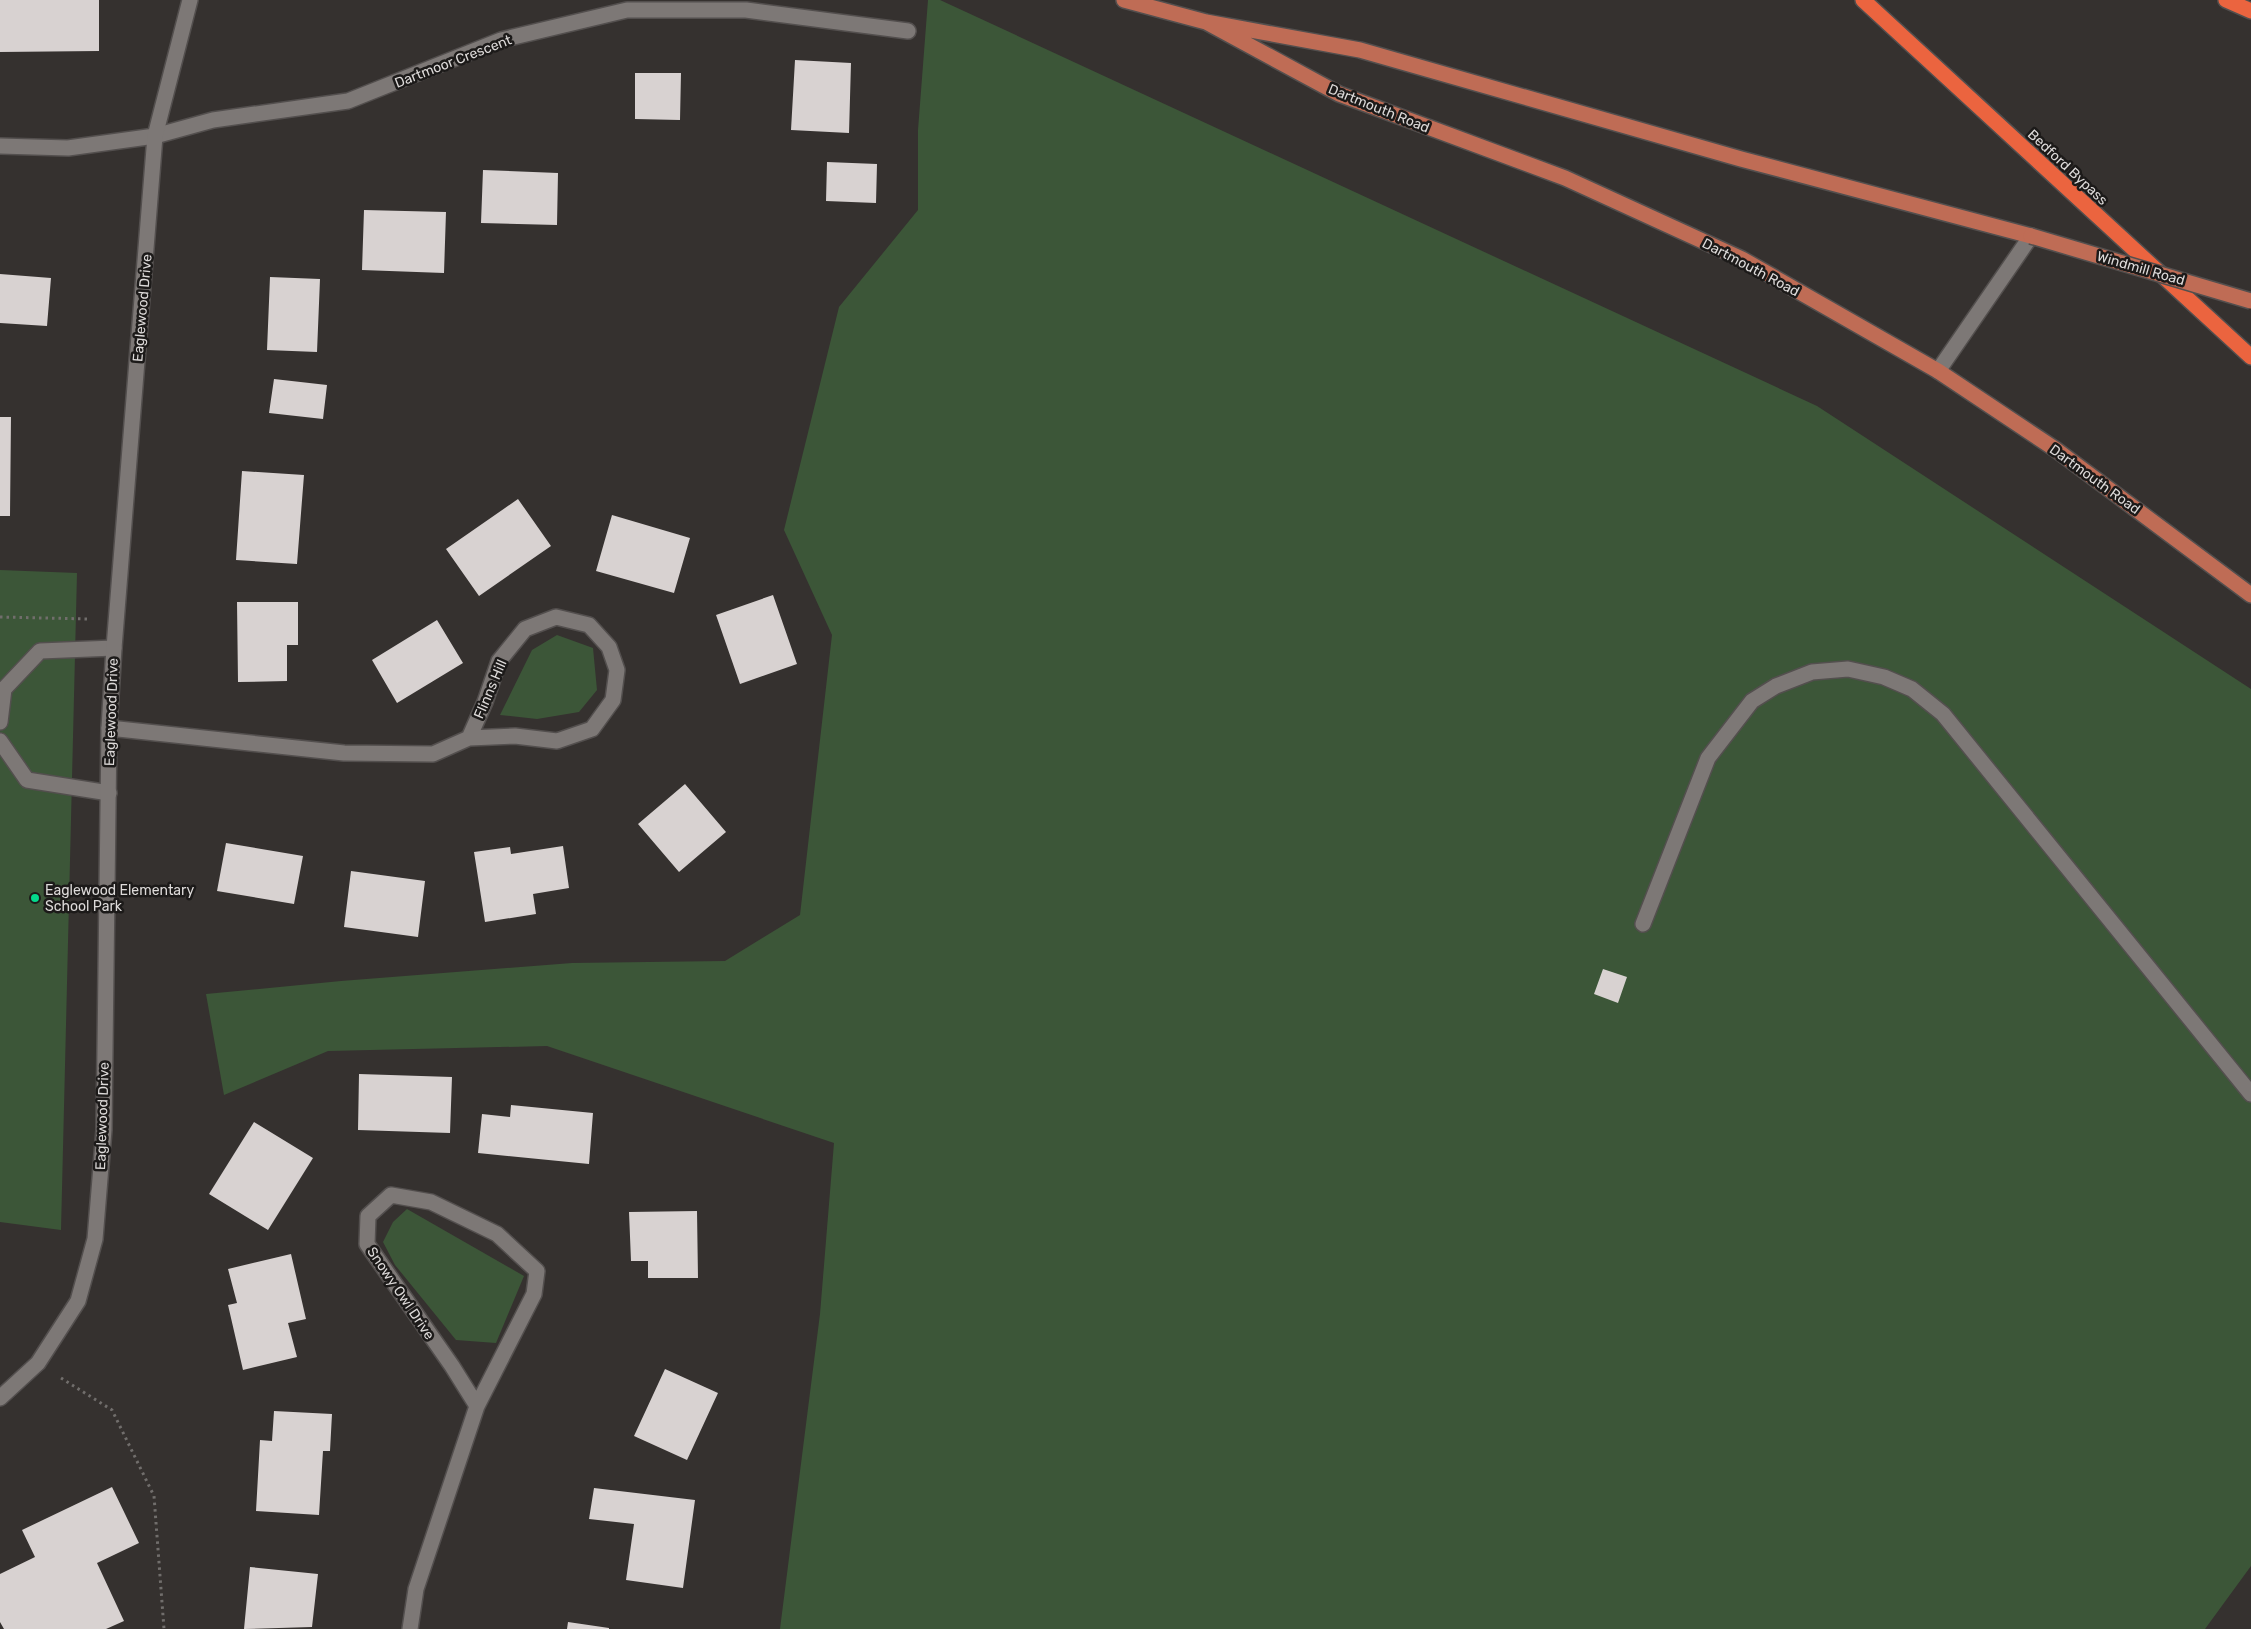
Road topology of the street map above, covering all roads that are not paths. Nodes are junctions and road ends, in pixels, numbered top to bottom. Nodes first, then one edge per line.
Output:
1 (190, 0) edge
2 (1124, 0) edge
3 (1863, 0) edge
4 (2226, 0) edge
5 (2251, 10) edge
6 (1206, 22) junction
7 (908, 31) dead end
8 (155, 136) junction
9 (0, 146) edge
10 (2032, 236) junction
11 (2251, 301) edge
12 (2251, 357) edge
13 (1938, 371) junction
14 (2251, 595) edge
15 (114, 648) junction
16 (0, 722) edge
17 (109, 728) junction
18 (469, 738) junction
19 (0, 740) edge
20 (109, 793) junction
21 (1643, 924) dead end
22 (2251, 1094) edge
23 (0, 1398) edge
24 (477, 1406) junction
25 (410, 1629) edge

1 - 8 street, Eaglewood Drive
2 - 6 main road, Dartmouth Road
3 - 12 highway, Bedford Bypass
4 - 5 highway
6 - 10 main road, Dartmouth Road
6 - 13 main road, Dartmouth Road
7 - 8 street, Dartmoor Crescent
8 - 9 street, Dartmoor Crescent
8 - 15 street, Eaglewood Drive
10 - 11 main road, Windmill Road, bridge
10 - 13 street
13 - 14 main road, Dartmouth Road
15 - 16 street
15 - 17 street, Eaglewood Drive
17 - 18 street, Flinns Hill
17 - 20 street, Eaglewood Drive
18 - 18 street, Flinns Hill
19 - 20 street
20 - 23 street, Eaglewood Drive
21 - 22 street
24 - 24 street, Snowy Owl Drive
24 - 25 street, Snowy Owl Drive

